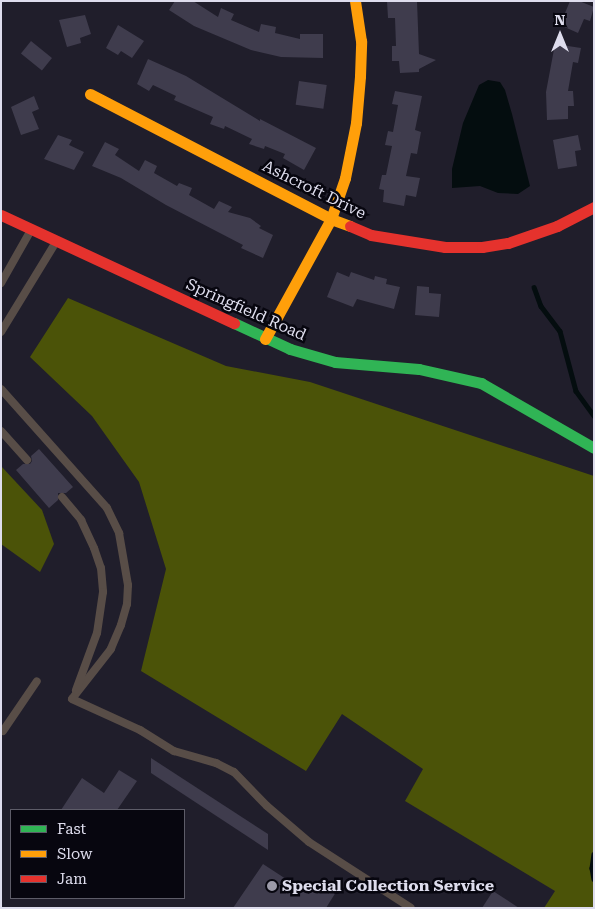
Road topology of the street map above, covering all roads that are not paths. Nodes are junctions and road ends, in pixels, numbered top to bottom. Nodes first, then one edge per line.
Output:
1 (355, 1) edge
2 (90, 94) dead end
3 (594, 207) edge
4 (1, 215) edge
5 (330, 219) junction
6 (32, 228) junction
7 (57, 240) junction
8 (1, 283) edge
9 (1, 332) edge
10 (265, 339) junction
11 (1, 389) edge
12 (1, 431) edge
13 (594, 448) edge
14 (27, 460) dead end
15 (62, 497) dead end
16 (37, 681) dead end
17 (72, 699) junction
18 (3, 731) dead end
19 (411, 908) edge

1 - 5 street
2 - 5 street, Ashcroft Drive
3 - 5 street, Ashcroft Drive
4 - 6 street, Springfield Road
5 - 10 street
6 - 7 street, Springfield Road
6 - 8 lane
7 - 9 lane
7 - 10 street, Springfield Road
10 - 13 street, Springfield Road
11 - 17 lane
12 - 14 lane
15 - 17 lane
16 - 18 lane
17 - 19 lane

